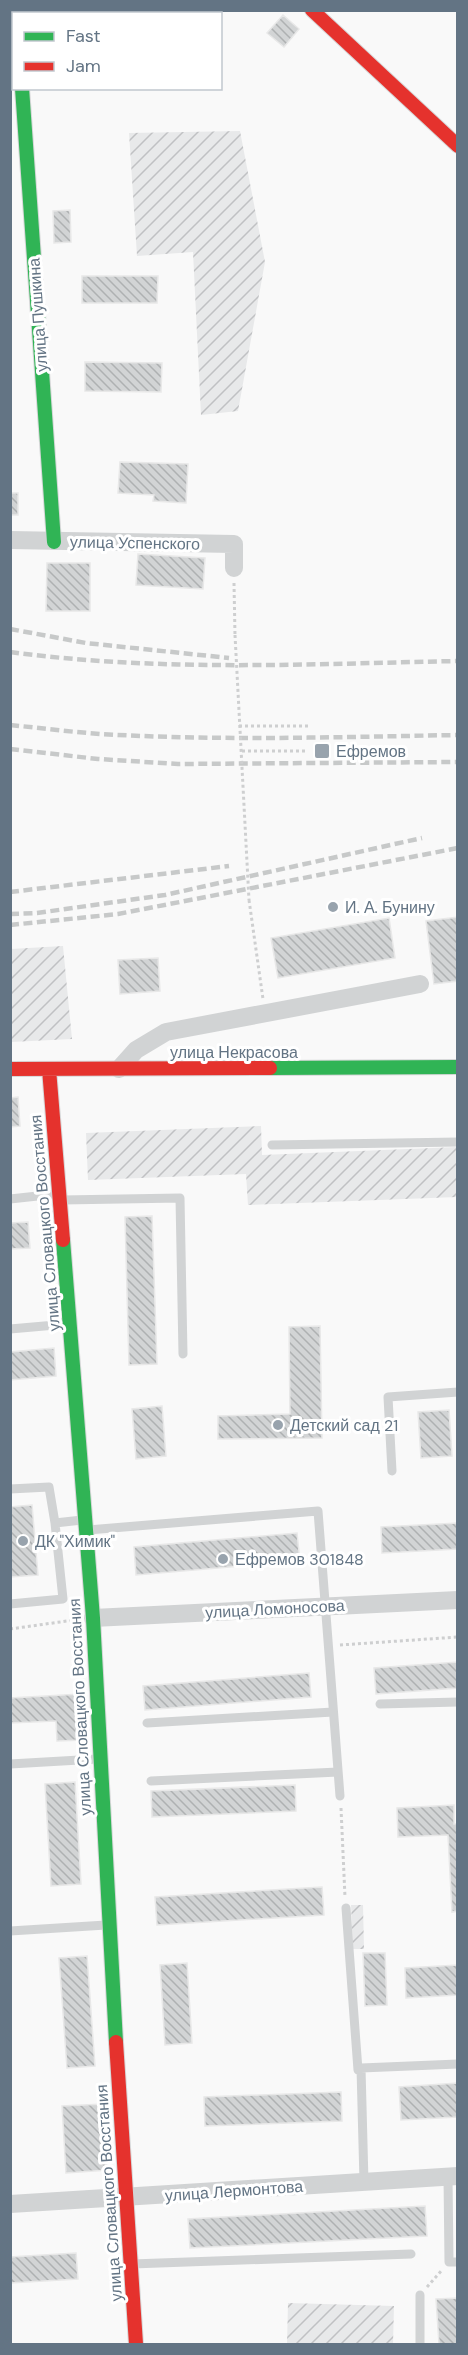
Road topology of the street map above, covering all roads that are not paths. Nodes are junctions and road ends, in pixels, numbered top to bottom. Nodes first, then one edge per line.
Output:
1 (312, 10) edge
2 (22, 90) edge
3 (458, 146) edge
4 (10, 540) edge
5 (54, 542) junction
6 (234, 568) road end
7 (420, 984) dead end
8 (458, 1067) edge
9 (10, 1069) edge
10 (49, 1069) junction
11 (118, 1069) junction
12 (458, 1142) edge
13 (272, 1145) dead end
14 (59, 1197) junction
15 (10, 1199) edge
16 (69, 1323) junction
17 (10, 1329) edge
18 (183, 1354) dead end
19 (458, 1392) edge
20 (392, 1471) dead end
21 (10, 1480) edge
22 (23, 1488) junction
23 (10, 1489) edge
24 (55, 1523) junction
25 (85, 1525) junction
26 (458, 1600) edge
27 (10, 1604) edge
28 (325, 1607) junction
29 (93, 1618) junction
30 (458, 1702) edge
31 (380, 1704) dead end
32 (333, 1712) junction
33 (147, 1723) dead end
34 (100, 1759) junction
35 (10, 1764) edge
36 (338, 1772) junction
37 (151, 1781) dead end
38 (340, 1796) road end
39 (346, 1908) road end
40 (108, 1925) junction
41 (10, 1931) edge
42 (458, 2064) edge
43 (361, 2068) junction
44 (453, 2176) edge
45 (364, 2182) junction
46 (125, 2198) junction
47 (10, 2204) edge
48 (411, 2254) dead end
49 (453, 2262) edge
50 (130, 2265) junction
51 (420, 2295) road end
52 (136, 2344) edge
53 (420, 2344) edge

1 - 3 street
2 - 5 street, улица Пушкина
4 - 5 street, улица Успенского
5 - 6 street, улица Успенского
7 - 11 street
8 - 11 street, улица Некрасова
9 - 10 street, улица Некрасова
10 - 11 street, улица Некрасова
10 - 14 street, улица Словацкого Восстания
12 - 13 lane
14 - 15 lane
14 - 16 street, улица Словацкого Восстания
14 - 18 lane
16 - 17 lane
16 - 25 street, улица Словацкого Восстания
19 - 20 lane
21 - 22 lane
22 - 23 lane
22 - 24 lane
24 - 25 lane
24 - 27 lane
25 - 28 lane
25 - 29 street, улица Словацкого Восстания
26 - 28 street, улица Ломоносова
28 - 29 street, улица Ломоносова
28 - 32 lane
29 - 34 street, улица Словацкого Восстания
30 - 31 lane
32 - 33 lane
32 - 36 lane
34 - 35 lane
34 - 40 street, улица Словацкого Восстания
36 - 37 lane
36 - 38 lane
39 - 43 lane
40 - 41 lane
40 - 46 street, улица Словацкого Восстания
42 - 43 lane
43 - 45 lane
44 - 45 street, улица Лермонтова
44 - 49 lane
45 - 46 street, улица Лермонтова
46 - 47 street, улица Лермонтова
46 - 50 street, улица Словацкого Восстания
48 - 50 lane
50 - 52 street, улица Словацкого Восстания
51 - 53 lane

